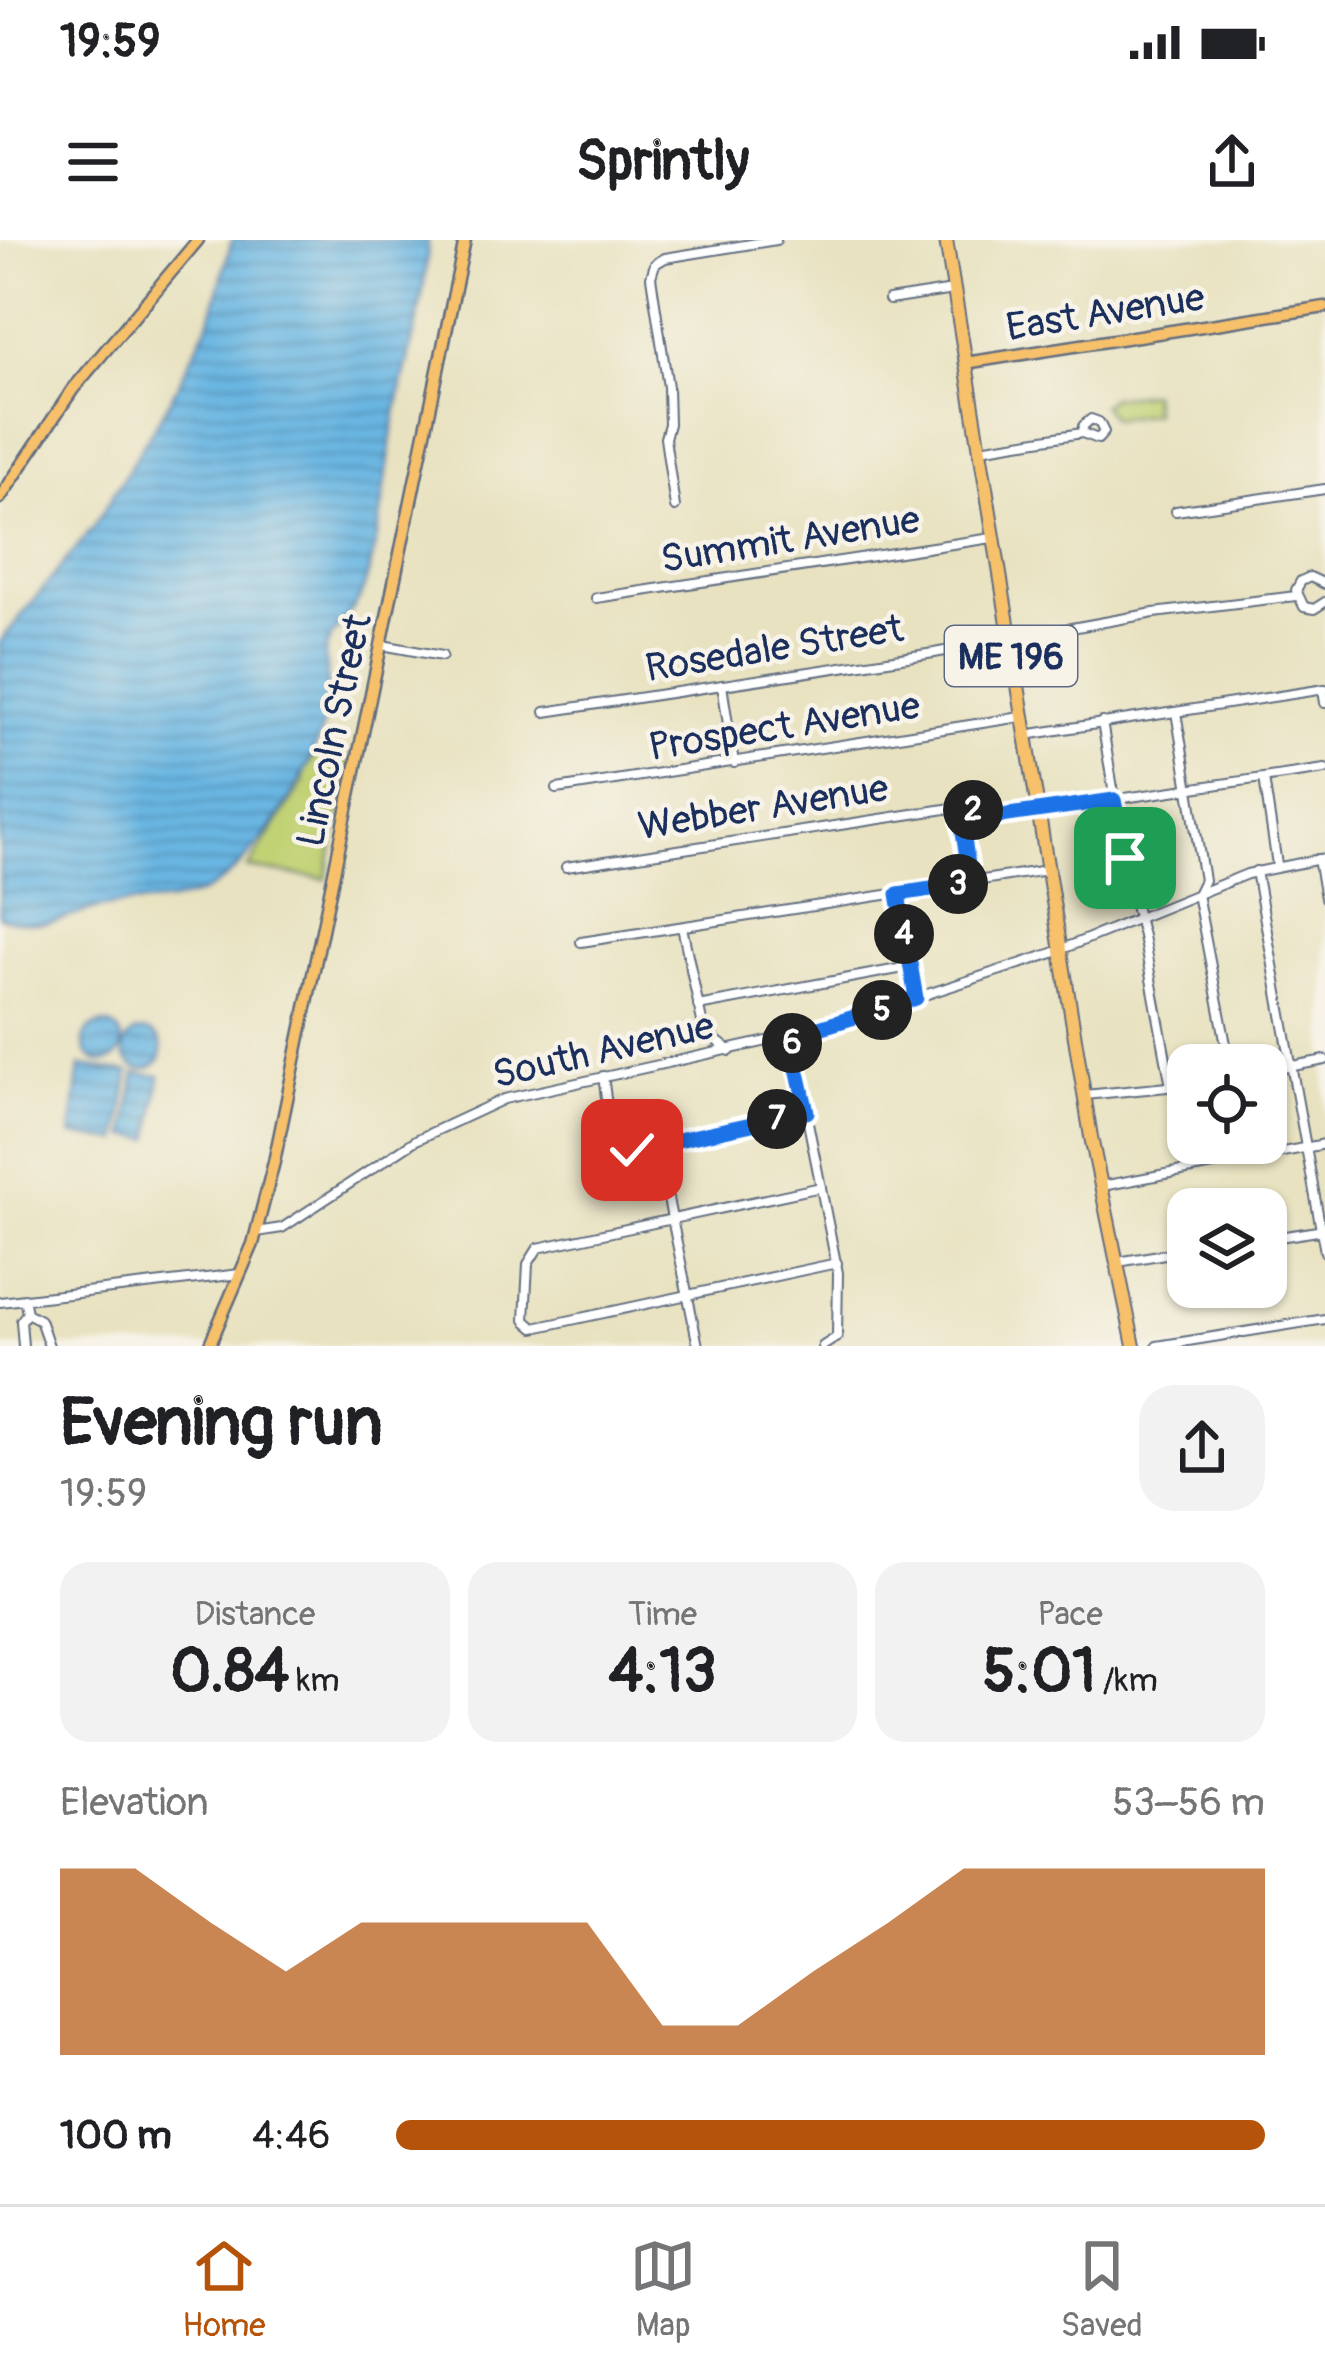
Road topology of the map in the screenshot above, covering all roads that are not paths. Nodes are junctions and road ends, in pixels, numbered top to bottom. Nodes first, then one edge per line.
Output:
1 (198, 240) edge
2 (465, 240) edge
3 (776, 240) edge
4 (946, 240) edge
5 (954, 290) junction
6 (889, 300) dead end
7 (1325, 307) edge
8 (965, 363) junction
9 (1082, 433) dead end
10 (978, 450) junction
11 (1325, 489) edge
12 (0, 498) edge
13 (675, 507) dead end
14 (1176, 511) dead end
15 (992, 538) junction
16 (1325, 584) edge
17 (1296, 596) junction
18 (596, 598) dead end
19 (1325, 602) edge
20 (1008, 638) junction
21 (382, 645) junction
22 (442, 656) dead end
23 (722, 685) junction
24 (1324, 690) edge
25 (1325, 703) edge
26 (545, 712) dead end
27 (1176, 712) junction
28 (1021, 717) junction
29 (1102, 722) junction
30 (1024, 735) junction
31 (734, 763) junction
32 (1325, 769) edge
33 (1264, 778) junction
34 (1189, 789) junction
35 (557, 790) dead end
36 (1114, 800) junction
37 (959, 808) junction
38 (1037, 811) junction
39 (1322, 859) edge
40 (1276, 866) junction
41 (566, 867) dead end
42 (1047, 870) junction
43 (1256, 871) junction
44 (971, 883) junction
45 (898, 894) junction
46 (1197, 894) junction
47 (1325, 898) edge
48 (1138, 918) junction
49 (682, 927) junction
50 (581, 942) dead end
51 (1061, 949) junction
52 (909, 967) junction
53 (916, 998) junction
54 (698, 1006) junction
55 (790, 1037) junction
56 (1227, 1044) edge
57 (730, 1051) junction
58 (1325, 1060) edge
59 (1167, 1066) edge
60 (1294, 1066) junction
61 (1287, 1067) edge
62 (603, 1076) junction
63 (1167, 1086) edge
64 (1085, 1095) junction
65 (807, 1112) junction
66 (1325, 1144) edge
67 (656, 1145) junction
68 (1306, 1148) junction
69 (1100, 1186) junction
70 (821, 1187) junction
71 (671, 1219) junction
72 (1323, 1230) edge
73 (256, 1232) junction
74 (1287, 1236) edge
75 (1325, 1252) edge
76 (1167, 1254) edge
77 (1116, 1262) junction
78 (837, 1263) junction
79 (242, 1274) junction
80 (688, 1296) junction
81 (24, 1298) junction
82 (0, 1302) edge
83 (27, 1313) junction
84 (1325, 1319) edge
85 (23, 1346) edge
86 (49, 1346) edge
87 (209, 1346) edge
88 (698, 1346) edge
89 (823, 1346) edge
90 (1134, 1346) edge
91 (1157, 1346) edge

1 - 12 main road
2 - 21 main road, Lincoln Street
3 - 13 street
4 - 5 highway, ME 196
5 - 6 street
5 - 8 highway, ME 196
7 - 8 main road, East Avenue
8 - 10 highway, ME 196
9 - 10 street
10 - 15 highway, ME 196
11 - 14 street
15 - 18 street, Summit Avenue
15 - 20 highway, ME 196
16 - 17 street, Rosedale Street
17 - 19 street, Rosedale Street
17 - 20 street, Rosedale Street
20 - 23 street, Rosedale Street
20 - 28 highway, ME 196
21 - 22 street
21 - 73 main road, Lincoln Street
23 - 26 street, Rosedale Street
23 - 31 street
24 - 25 street
24 - 27 street
27 - 29 street
27 - 34 street
28 - 30 highway, ME 196
28 - 31 street, Prospect Avenue
29 - 30 street
29 - 36 street
30 - 38 highway, ME 196
31 - 35 street, Prospect Avenue
32 - 33 street, Webber Avenue
33 - 34 street, Webber Avenue
33 - 40 street
34 - 36 street, Webber Avenue
34 - 46 street
36 - 38 street, Webber Avenue
36 - 48 street
37 - 38 street, Webber Avenue
37 - 41 street, Webber Avenue
37 - 44 street
38 - 42 highway, ME 196
39 - 40 street, South Avenue
39 - 47 street
40 - 43 street, South Avenue
42 - 44 street
42 - 51 highway, ME 196
43 - 46 street, South Avenue
43 - 60 street
44 - 45 street
45 - 49 street
45 - 52 street
46 - 48 street, South Avenue
46 - 56 street
48 - 51 street, South Avenue
48 - 59 street
49 - 50 street
49 - 54 street
51 - 53 street, South Avenue
51 - 64 highway, ME 196
52 - 53 street
52 - 54 street
53 - 55 street, South Avenue
54 - 57 street
55 - 57 street, South Avenue
55 - 65 street
57 - 62 street, South Avenue
58 - 60 street
60 - 61 street
60 - 68 street
62 - 67 street
62 - 73 street, South Avenue
63 - 64 street
64 - 69 highway, ME 196
65 - 67 street
65 - 70 street
66 - 68 street
67 - 71 street
68 - 69 street
68 - 72 street
69 - 77 highway, ME 196
70 - 71 street
70 - 78 street
71 - 80 street
71 - 80 street
72 - 74 street
72 - 75 street
73 - 79 main road, Lincoln Street
76 - 77 street
77 - 90 highway, ME 196
78 - 80 street
78 - 89 street
79 - 81 street
79 - 87 main road, Lincoln Street
80 - 88 street
81 - 82 street
81 - 83 street
83 - 85 street
83 - 86 street
84 - 91 street

